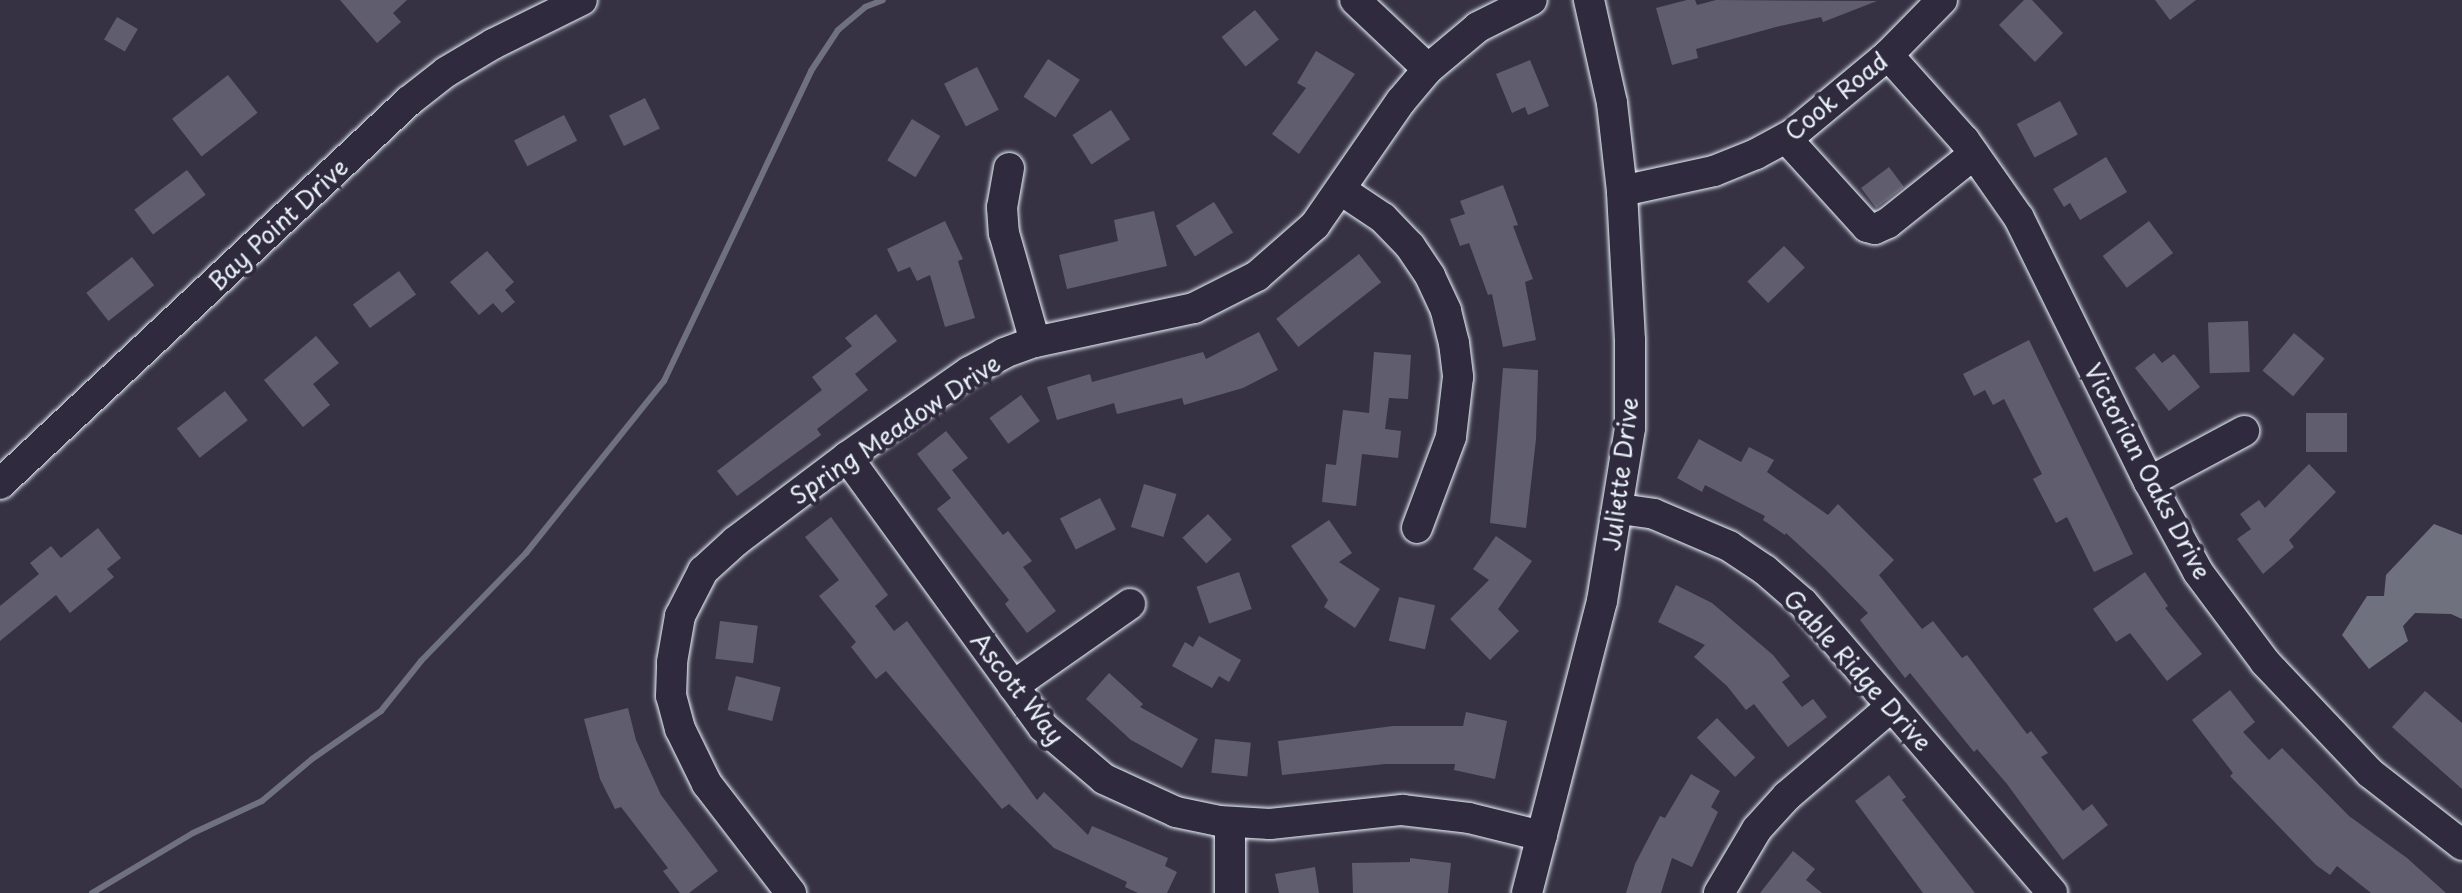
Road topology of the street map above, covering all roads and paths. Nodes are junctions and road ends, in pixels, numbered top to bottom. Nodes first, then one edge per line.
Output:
1 (582, 0) edge
2 (1355, 0) edge
3 (1532, 0) edge
4 (1589, 0) edge
5 (1942, 0) edge
6 (1888, 55) junction
7 (1428, 69) junction
8 (1786, 138) junction
9 (1974, 154) junction
10 (1009, 168) dead end
11 (1341, 190) junction
12 (1622, 191) junction
13 (1035, 342) junction
14 (2244, 431) dead end
15 (847, 457) junction
16 (2149, 482) junction
17 (0, 484) edge
18 (1620, 509) junction
19 (1417, 528) dead end
20 (1130, 604) dead end
21 (1013, 686) junction
22 (1892, 706) junction
23 (1230, 823) junction
24 (1542, 836) junction
25 (2462, 845) edge
26 (791, 893) edge
27 (1230, 893) edge
28 (1527, 893) edge
29 (1719, 893) edge
30 (2052, 893) edge

1 - 17 street, Bay Point Drive
2 - 7 street
3 - 7 street, Spring Meadow Drive
4 - 12 street, Juliette Drive
5 - 6 street, Cook Road
6 - 8 street, Cook Road
6 - 9 street, Victorian Oaks Drive
7 - 11 street, Spring Meadow Drive
8 - 9 street
8 - 12 street, Cook Road
9 - 16 street, Victorian Oaks Drive
10 - 13 street
11 - 13 street, Spring Meadow Drive
11 - 19 street
12 - 18 street, Juliette Drive
13 - 15 street, Spring Meadow Drive
14 - 16 street
15 - 21 street, Ascott Way
15 - 26 street, Spring Meadow Drive
16 - 25 street, Victorian Oaks Drive
18 - 22 street, Gable Ridge Drive
18 - 24 street, Juliette Drive
20 - 21 street
21 - 23 street, Ascott Way
22 - 29 street
22 - 30 street, Gable Ridge Drive
23 - 24 street, Ascott Way
23 - 27 street
24 - 28 street, Juliette Drive

